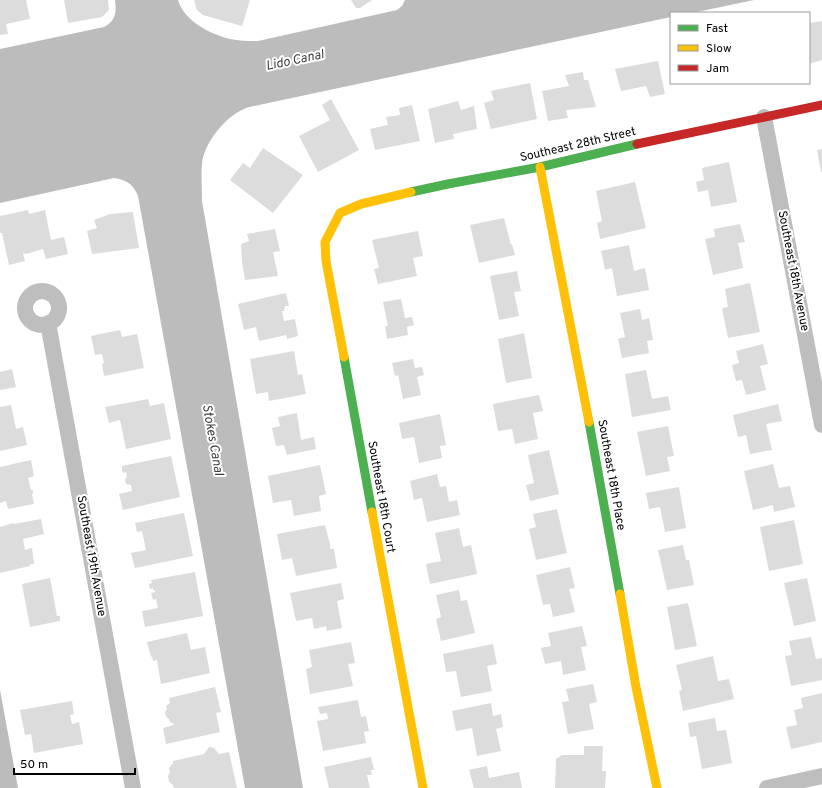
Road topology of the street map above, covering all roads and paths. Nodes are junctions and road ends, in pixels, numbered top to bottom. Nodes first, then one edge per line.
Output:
1 (822, 105) edge
2 (764, 117) junction
3 (540, 167) junction
4 (340, 213) joint
5 (48, 323) dead end
6 (822, 425) edge
7 (822, 776) edge
8 (133, 788) edge
9 (423, 788) edge
10 (657, 788) edge
11 (767, 788) edge

1 - 2 street, Southeast 28th Street
2 - 3 street, Southeast 28th Street
2 - 6 street, Southeast 18th Avenue
3 - 4 street, Southeast 28th Street
3 - 10 street, Southeast 18th Place
4 - 9 street, Southeast 18th Court
5 - 8 street, Southeast 19th Avenue
7 - 11 street

